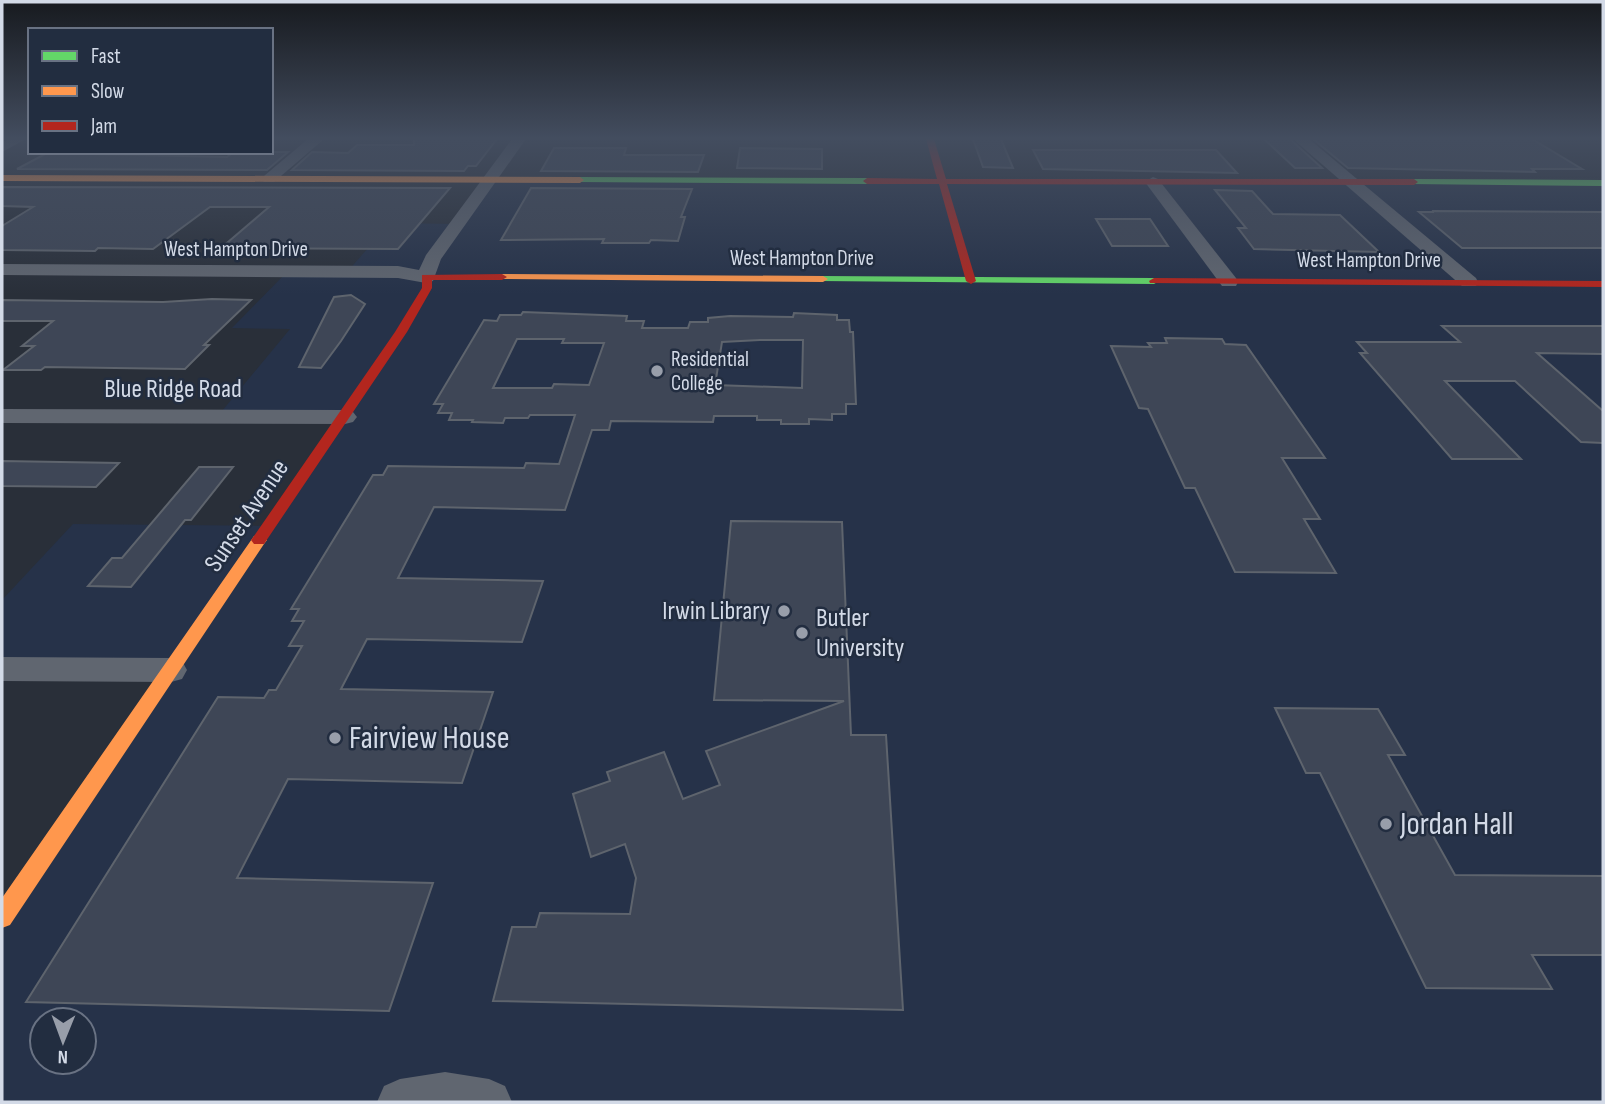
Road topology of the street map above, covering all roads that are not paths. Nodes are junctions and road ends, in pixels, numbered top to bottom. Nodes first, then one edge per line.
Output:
1 (482, 191) edge
2 (945, 191) edge
3 (1159, 191) edge
4 (1362, 191) edge
5 (2, 270) edge
6 (426, 277) junction
7 (543, 279) junction
8 (971, 281) junction
9 (1229, 282) junction
10 (1469, 282) junction
11 (1603, 284) edge
12 (462, 294) dead end
13 (434, 307) dead end
14 (401, 332) junction
15 (2, 416) edge
16 (345, 417) junction
17 (2, 669) edge
18 (171, 670) junction
19 (2, 917) edge
20 (481, 1101) edge
21 (400, 1102) edge

1 - 6 street, Sunset Avenue
2 - 8 street
3 - 9 street
4 - 10 street
5 - 6 street, West Hampton Drive
6 - 7 street, West Hampton Drive
6 - 14 street, Sunset Avenue
7 - 8 street, West Hampton Drive
7 - 12 street
8 - 9 street, West Hampton Drive
9 - 10 street, West Hampton Drive
10 - 11 street, West Hampton Drive
13 - 14 street
14 - 16 street, Sunset Avenue
15 - 16 street, Blue Ridge Road
16 - 18 street, Sunset Avenue
17 - 18 street
18 - 19 street, Sunset Avenue
20 - 21 street

